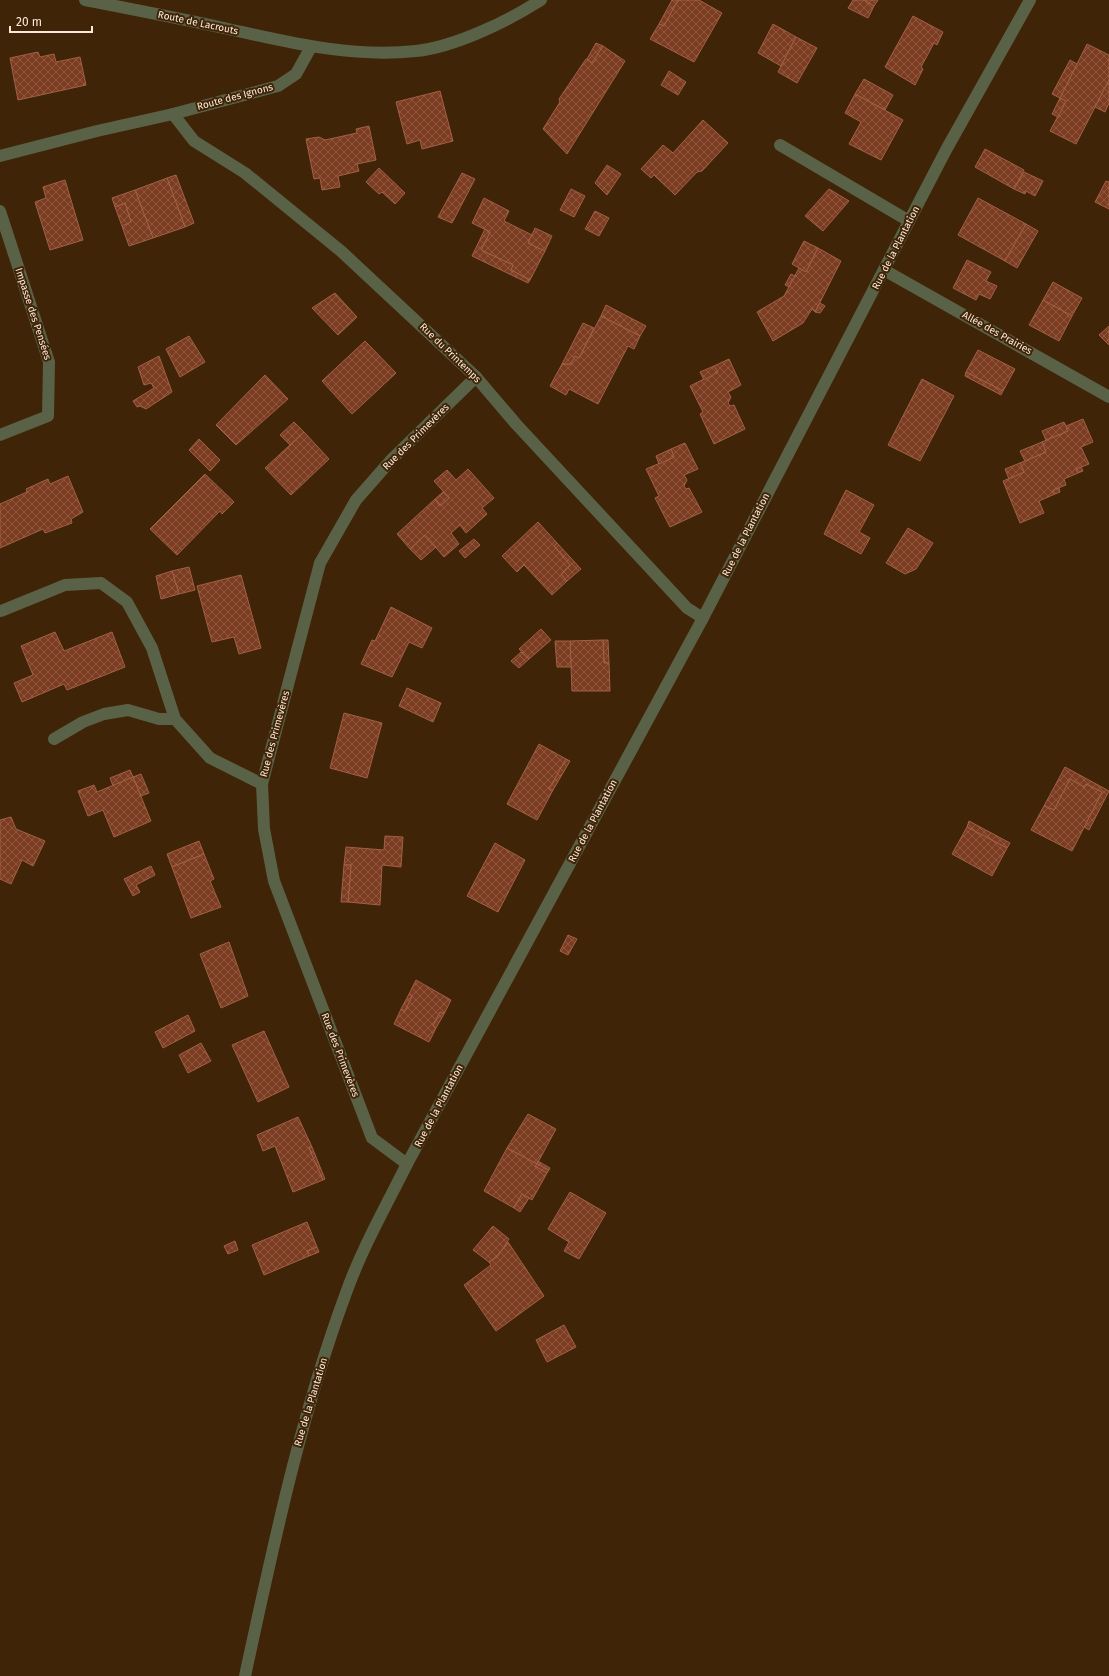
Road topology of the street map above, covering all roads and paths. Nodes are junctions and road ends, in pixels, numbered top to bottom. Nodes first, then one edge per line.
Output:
1 (85, 0) edge
2 (541, 0) edge
3 (1030, 0) edge
4 (311, 47) junction
5 (173, 114) junction
6 (780, 145) dead end
7 (0, 156) edge
8 (0, 210) edge
9 (910, 221) junction
10 (884, 270) junction
11 (476, 377) junction
12 (1109, 397) edge
13 (0, 436) edge
14 (2, 610) dead end
15 (703, 618) junction
16 (175, 719) junction
17 (54, 739) dead end
18 (262, 784) junction
19 (407, 1164) junction
20 (245, 1676) edge

1 - 4 street, Route de Lacrouts
2 - 4 street
3 - 9 street, Rue de la Plantation
4 - 5 street, Route des Ignons
5 - 7 street, Route des Ignons
5 - 11 street, Rue du Printemps
6 - 9 street
8 - 13 street, Impasse des Pensées
9 - 10 street, Rue de la Plantation
10 - 12 street, Allée des Prairies
10 - 15 street, Rue de la Plantation
11 - 15 street, Rue du Printemps
11 - 18 street, Rue des Primevères
14 - 16 street
15 - 19 street, Rue de la Plantation
16 - 17 street
16 - 18 street
18 - 19 street, Rue des Primevères
19 - 20 street, Rue de la Plantation

